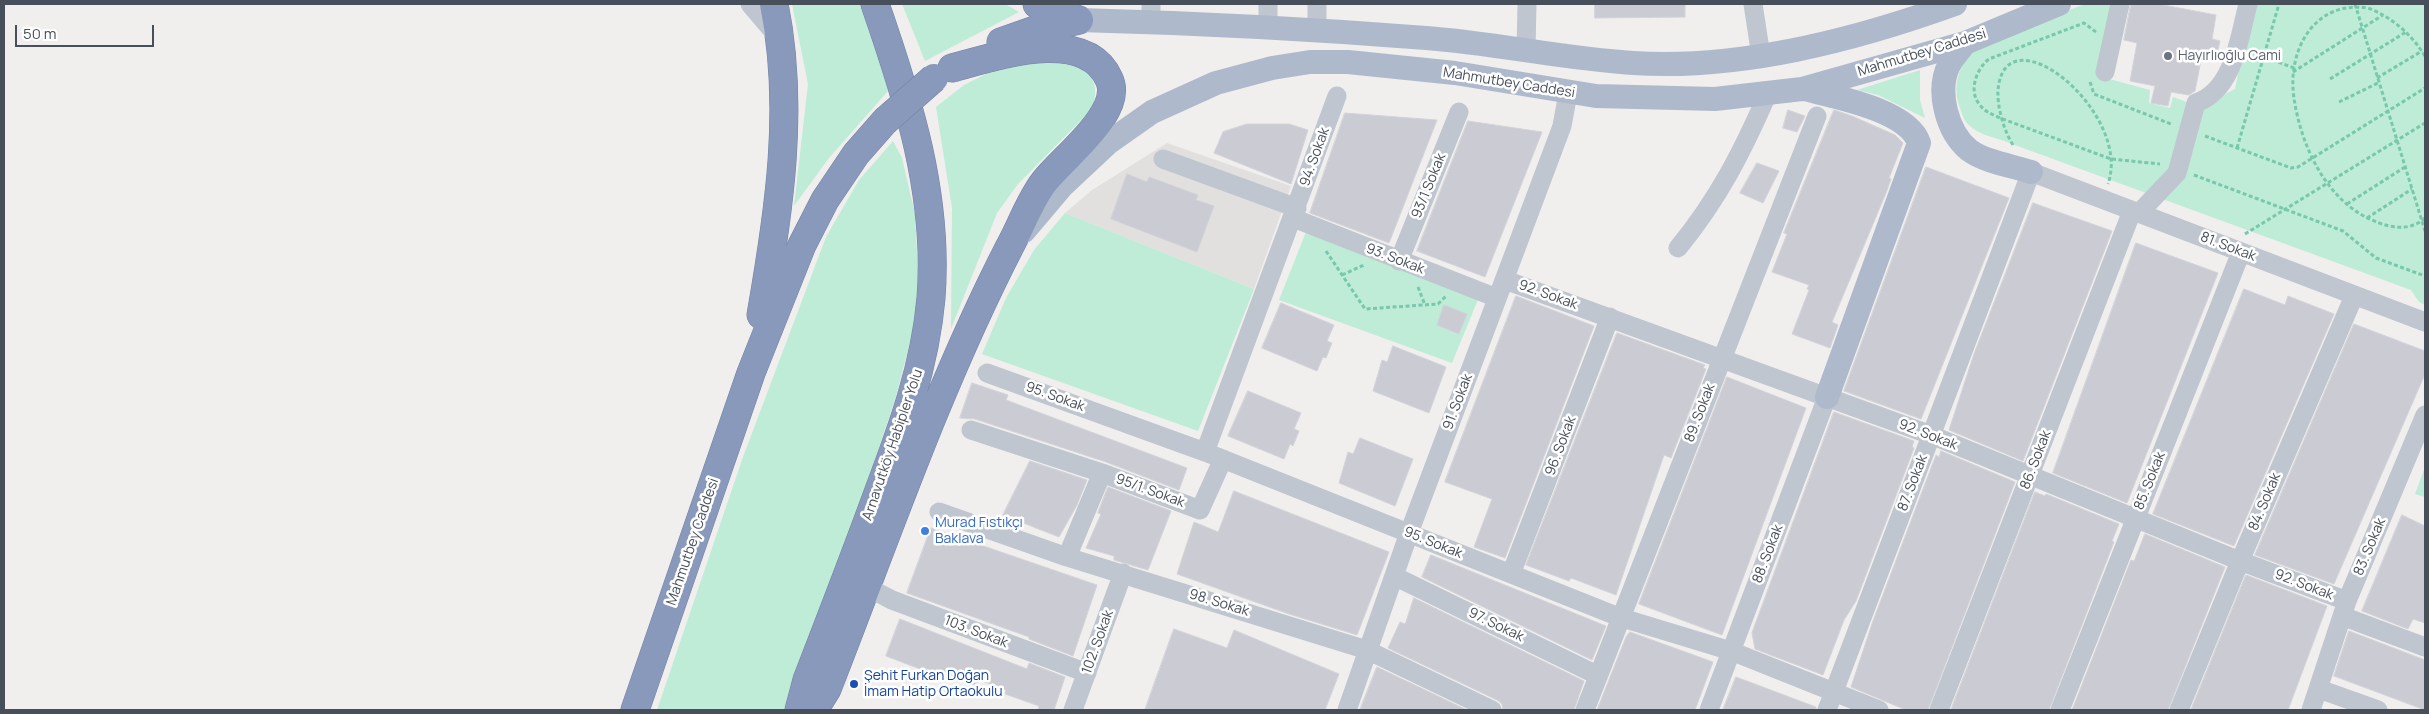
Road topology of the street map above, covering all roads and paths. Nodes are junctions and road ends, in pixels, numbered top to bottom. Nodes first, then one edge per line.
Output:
1 (750, 4) edge
2 (774, 4) edge
3 (875, 4) edge
4 (1037, 4) edge
5 (1268, 4) edge
6 (1317, 4) edge
7 (1527, 4) edge
8 (1753, 4) edge
9 (1955, 4) edge
10 (2120, 4) edge
11 (2248, 4) edge
12 (2279, 4) edge
13 (2354, 4) edge
14 (2046, 5) edge
15 (2326, 10) dead end
16 (1080, 12) edge
17 (1151, 13) edge
18 (2383, 15) junction
19 (2315, 17) dead end
20 (1268, 28) junction
21 (2362, 29) junction
22 (1317, 31) junction
23 (2406, 32) junction
24 (2098, 38) dead end
25 (782, 42) junction
26 (1965, 43) junction
27 (2237, 46) junction
28 (1526, 50) junction
29 (2422, 51) junction
30 (2370, 55) junction
31 (1761, 56) junction
32 (2425, 56) edge
33 (2263, 57) junction
34 (2294, 68) junction
35 (2293, 72) junction
36 (943, 73) junction
37 (2097, 75) joint
38 (2377, 78) junction
39 (2330, 79) dead end
40 (2378, 83) junction
41 (2425, 88) edge
42 (1802, 89) junction
43 (1568, 93) junction
44 (1768, 93) junction
45 (1337, 96) dead end
46 (2339, 102) dead end
47 (1459, 112) dead end
48 (2388, 112) junction
49 (1817, 116) dead end
50 (2003, 119) junction
51 (2425, 123) edge
52 (2188, 130) junction
53 (2397, 141) junction
54 (2237, 148) junction
55 (2313, 158) junction
56 (1162, 159) dead end
57 (2111, 159) junction
58 (2405, 167) junction
59 (2178, 169) junction
60 (2031, 172) junction
61 (2327, 184) junction
62 (2412, 189) junction
63 (2103, 200) junction
64 (2347, 204) junction
65 (2285, 209) junction
66 (2136, 212) junction
67 (1300, 217) junction
68 (2367, 218) junction
69 (2424, 220) edge
70 (2425, 231) edge
71 (1010, 247) junction
72 (1678, 248) dead end
73 (2233, 249) junction
74 (1399, 261) junction
75 (2425, 276) edge
76 (1505, 280) junction
77 (1460, 284) junction
78 (2354, 296) junction
79 (1498, 298) junction
80 (1610, 317) junction
81 (2425, 322) edge
82 (1721, 358) junction
83 (987, 372) dead end
84 (751, 373) junction
85 (1827, 397) junction
86 (2425, 415) edge
87 (971, 430) dead end
88 (1931, 435) junction
89 (1205, 452) junction
90 (1223, 459) junction
91 (1102, 474) junction
92 (2030, 476) junction
93 (939, 512) dead end
94 (2136, 517) junction
95 (1409, 533) junction
96 (863, 534) junction
97 (1067, 556) junction
98 (2240, 561) junction
99 (1123, 573) junction
100 (1511, 574) junction
101 (1394, 576) junction
102 (866, 587) junction
103 (2344, 608) junction
104 (1619, 617) junction
105 (2425, 648) edge
106 (1367, 650) junction
107 (1731, 651) junction
108 (1086, 673) junction
109 (1598, 675) junction
110 (2319, 689) junction
111 (1830, 702) edge
112 (822, 703) edge
113 (635, 710) edge
114 (799, 710) edge
115 (1073, 710) edge
116 (1347, 710) edge
117 (1492, 710) edge
118 (1585, 710) edge
119 (1709, 710) edge
120 (1879, 710) edge
121 (1939, 710) edge
122 (2060, 710) edge
123 (2179, 710) edge
124 (2311, 710) edge
125 (2378, 710) edge

1 - 25 street
2 - 25 highway
3 - 96 highway, Arnavutköy Habipler Yolu
4 - 16 highway
5 - 20 street
6 - 22 street
7 - 28 street
8 - 31 street
9 - 31 main road
10 - 37 street
11 - 27 street
12 - 33 path
13 - 15 path
13 - 18 path
13 - 21 path
14 - 26 main road, Mahmutbey Caddesi
16 - 17 main road
16 - 36 highway
17 - 20 main road
18 - 21 path
18 - 23 path
19 - 34 path
20 - 22 main road
21 - 30 path
21 - 35 path
22 - 28 main road
23 - 29 path
23 - 30 path
24 - 50 path
25 - 84 highway
26 - 42 main road, Mahmutbey Caddesi
26 - 60 main road
27 - 33 path
27 - 52 street
28 - 31 main road
29 - 32 path
29 - 38 path
30 - 38 path
30 - 39 path
33 - 34 path
33 - 54 path
34 - 35 path
35 - 55 path
36 - 71 highway
36 - 84 highway, bridge
37 - 52 path
38 - 40 path
40 - 46 path
40 - 48 path
41 - 48 path
42 - 44 main road, Mahmutbey Caddesi
42 - 85 main road
43 - 44 main road, Mahmutbey Caddesi
43 - 71 main road, Mahmutbey Caddesi
43 - 76 street, 91. Sokak
44 - 72 street
45 - 67 street, 94. Sokak
47 - 74 street, 93/1 Sokak
48 - 53 path
48 - 55 path
49 - 82 street, 89. Sokak
50 - 57 path
50 - 57 path
50 - 60 path
51 - 53 path
52 - 54 path
52 - 59 street
53 - 58 path
53 - 61 path
54 - 55 path
55 - 61 path
56 - 67 street, 93. Sokak
57 - 59 path
57 - 63 path
58 - 62 path
58 - 64 path
59 - 65 path
59 - 66 street
60 - 63 street, 81. Sokak
60 - 88 street, 87. Sokak
61 - 64 path
61 - 65 path
62 - 68 path
62 - 69 path
63 - 66 street, 81. Sokak
64 - 68 path
65 - 73 path
65 - 75 path
66 - 73 street, 81. Sokak
66 - 92 street, 86. Sokak
67 - 74 street, 93. Sokak
67 - 77 path
67 - 89 street, 94. Sokak
68 - 69 path
69 - 70 path
71 - 102 highway
73 - 78 street, 81. Sokak
73 - 94 street, 85. Sokak
74 - 77 street, 93. Sokak
76 - 79 street, 91. Sokak
76 - 80 street, 92. Sokak
77 - 79 street, 93. Sokak
78 - 81 street, 81. Sokak
78 - 98 street, 84. Sokak
79 - 95 street, 91. Sokak
80 - 82 street, 92. Sokak
80 - 100 street, 96. Sokak
82 - 85 street, 92. Sokak
82 - 104 street, 89. Sokak
83 - 89 street, 95. Sokak
84 - 113 highway, Mahmutbey Caddesi
85 - 88 street, 92. Sokak
85 - 107 street, 88. Sokak
86 - 103 street, 83. Sokak
87 - 91 street, 95/1. Sokak
88 - 92 street, 92. Sokak
88 - 111 street, 87. Sokak
89 - 90 street, 95. Sokak
90 - 91 street, 95/1. Sokak
90 - 95 street, 95. Sokak
91 - 97 street, 95/1. Sokak
92 - 94 street, 92. Sokak
92 - 121 street, 86. Sokak
93 - 97 street, 98. Sokak
94 - 98 street, 92. Sokak
94 - 122 street, 85. Sokak
95 - 100 street, 95. Sokak
95 - 101 street, 91. Sokak
96 - 102 highway
96 - 114 highway, Arnavutköy Habipler Yolu
97 - 99 street, 98. Sokak
98 - 103 street, 92. Sokak
98 - 123 street, 84. Sokak
99 - 106 street, 98. Sokak
99 - 108 street, 102. Sokak
100 - 104 street, 95. Sokak
101 - 106 street, 91. Sokak
101 - 109 street, 97. Sokak
102 - 108 street, 103. Sokak
102 - 112 highway
103 - 105 street, 92. Sokak
103 - 110 street, 83. Sokak
104 - 107 street, 95. Sokak
104 - 109 street, 89. Sokak
106 - 116 street, 91. Sokak
106 - 117 street, 98. Sokak
107 - 111 street, 95. Sokak
107 - 119 street, 88. Sokak
108 - 115 street, 102. Sokak
109 - 118 street, 89. Sokak
110 - 124 street, 83. Sokak
110 - 125 street
111 - 120 street, 95. Sokak

